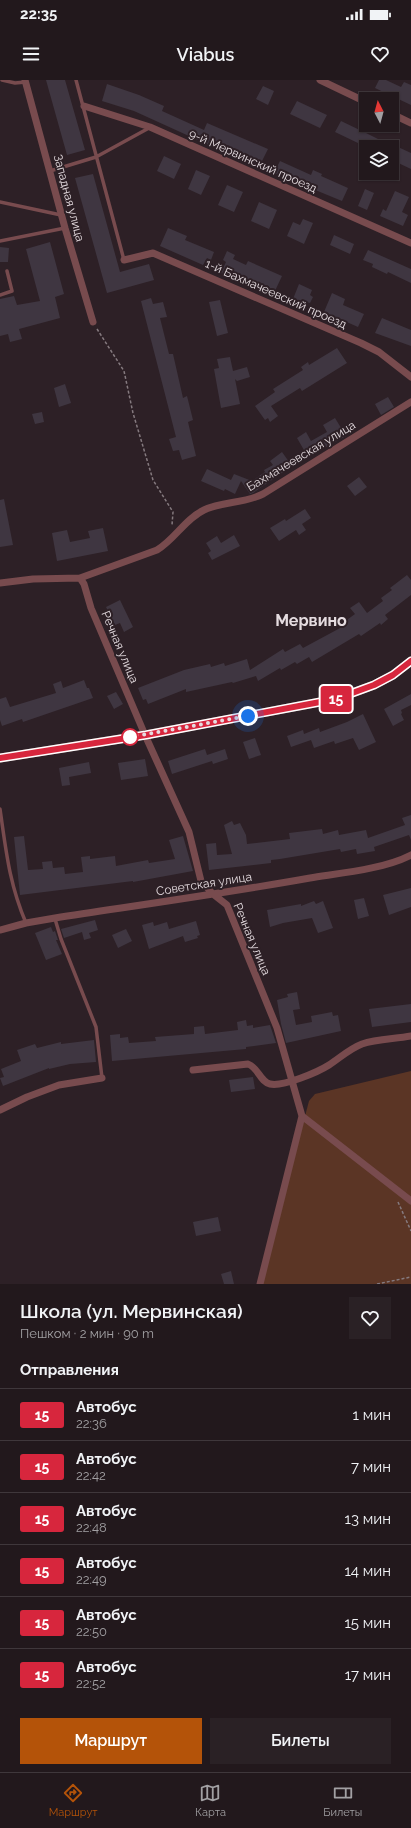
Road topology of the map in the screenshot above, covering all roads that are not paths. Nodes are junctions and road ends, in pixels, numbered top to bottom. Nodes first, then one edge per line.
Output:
1 (2, 80) edge
2 (76, 80) edge
3 (320, 80) edge
4 (25, 81) edge
5 (359, 99) edge
6 (84, 106) junction
7 (399, 117) edge
8 (411, 123) edge
9 (150, 127) junction
10 (96, 156) junction
11 (50, 171) junction
12 (0, 202) edge
13 (62, 216) junction
14 (65, 228) junction
15 (0, 241) edge
16 (411, 243) edge
17 (124, 260) joint
18 (7, 271) dead end
19 (0, 295) edge
20 (93, 322) road end
21 (411, 377) edge
22 (411, 402) edge
23 (80, 578) junction
24 (0, 583) edge
25 (411, 661) edge
26 (146, 735) junction
27 (0, 758) edge
28 (0, 808) edge
29 (411, 855) edge
30 (213, 894) junction
31 (55, 918) junction
32 (26, 923) junction
33 (0, 930) edge
34 (411, 1036) edge
35 (194, 1070) dead end
36 (102, 1078) joint
37 (292, 1081) junction
38 (0, 1110) edge
39 (302, 1116) junction
40 (411, 1201) edge
41 (260, 1284) edge

1 - 4 lane
2 - 6 lane
3 - 5 street
4 - 11 street, Западная улица
6 - 9 street, 9-й Мервинский проезд
6 - 10 lane
7 - 8 street
9 - 10 lane
9 - 16 street, 9-й Мервинский проезд
10 - 11 lane
10 - 17 lane
11 - 13 street, Западная улица
12 - 13 lane
13 - 14 street, Западная улица
14 - 15 lane
14 - 20 street, Западная улица
17 - 21 street, 1-й Бахмачеевский проезд
18 - 19 lane
22 - 23 street, Бахмачеевская улица
23 - 24 street, Бахмачеевская улица
23 - 26 street, Речная улица
25 - 26 street
26 - 27 street
26 - 30 street, Речная улица
28 - 32 lane
29 - 30 street, Советская улица
30 - 31 street, Советская улица
30 - 37 street, Речная улица
31 - 32 street, Советская улица
31 - 36 lane
32 - 33 street, Советская улица
34 - 37 street
35 - 37 street
36 - 38 street
37 - 39 street, Речная улица
39 - 40 street
39 - 41 street, Речная улица

